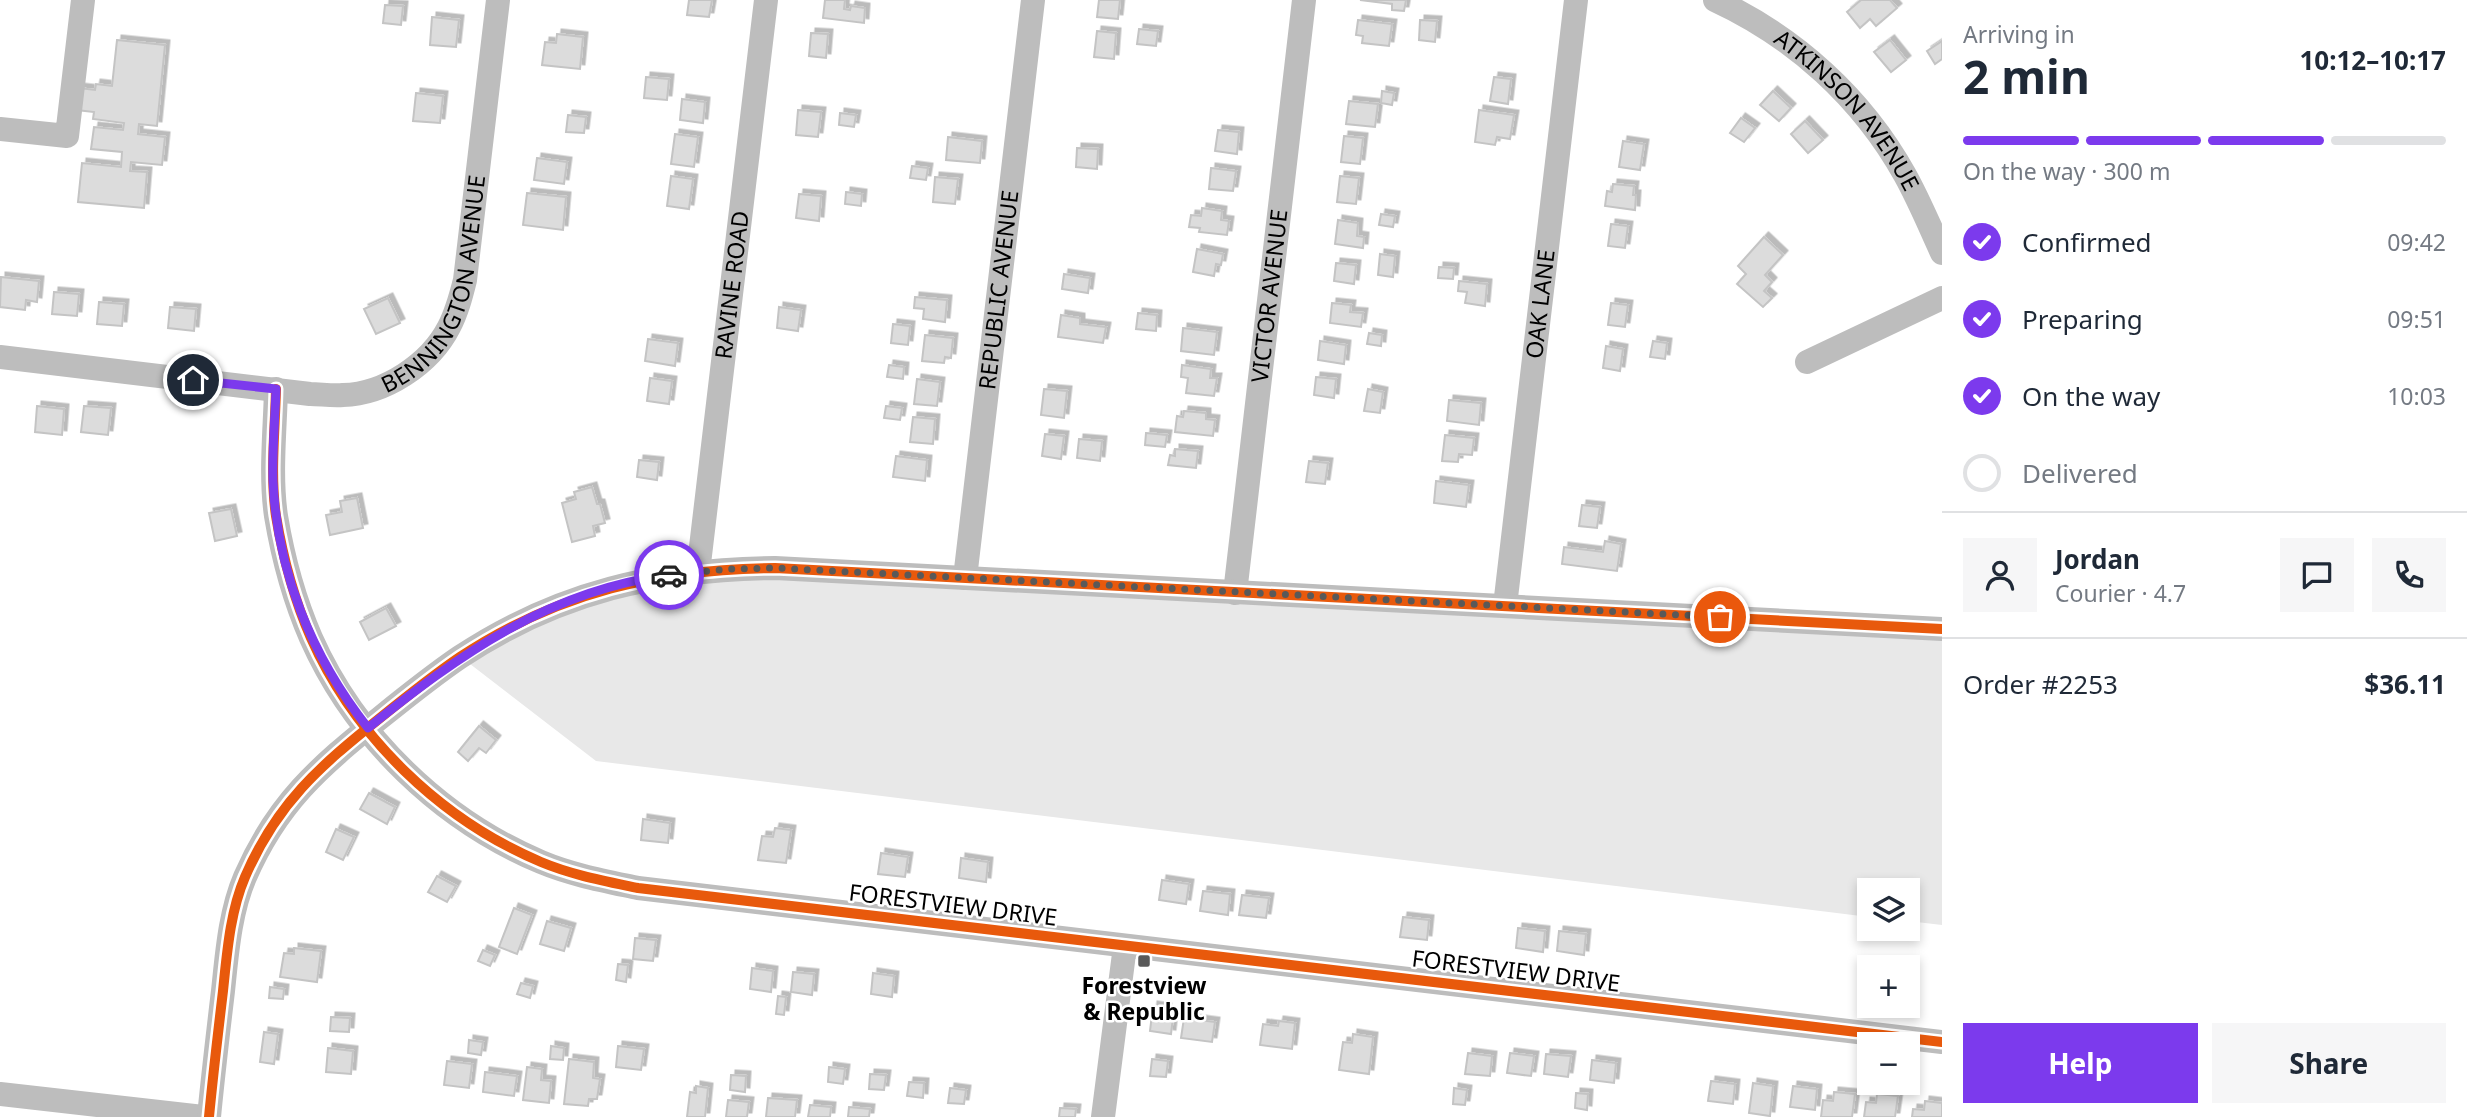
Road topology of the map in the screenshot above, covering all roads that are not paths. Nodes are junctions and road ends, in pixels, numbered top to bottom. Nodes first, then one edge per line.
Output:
1 (83, 0) edge
2 (498, 0) edge
3 (766, 0) edge
4 (1034, 0) edge
5 (1304, 0) edge
6 (1576, 0) edge
7 (1715, 0) edge
8 (0, 128) edge
9 (1942, 253) edge
10 (1942, 298) edge
11 (0, 357) edge
12 (1807, 362) dead end
13 (276, 389) junction
14 (698, 572) junction
15 (965, 578) junction
16 (1235, 593) junction
17 (1505, 606) junction
18 (1942, 629) edge
19 (368, 728) junction
20 (1125, 946) junction
21 (1942, 1042) edge
22 (0, 1094) edge
23 (203, 1117) edge
24 (209, 1117) edge
25 (1103, 1117) edge

1 - 8 street
2 - 13 street, BENNINGTON AVENUE
3 - 14 street, RAVINE ROAD
4 - 15 street, REPUBLIC AVENUE
5 - 16 street, VICTOR AVENUE
6 - 17 street, OAK LANE
7 - 9 street, ATKINSON AVENUE
10 - 12 street
11 - 13 street, BENNINGTON AVENUE
13 - 19 street, FORESTVIEW DRIVE
14 - 15 street
14 - 19 street
15 - 16 street
16 - 17 street
17 - 18 street
19 - 20 street, FORESTVIEW DRIVE
19 - 24 street
20 - 21 street, FORESTVIEW DRIVE
20 - 25 street
22 - 23 street

